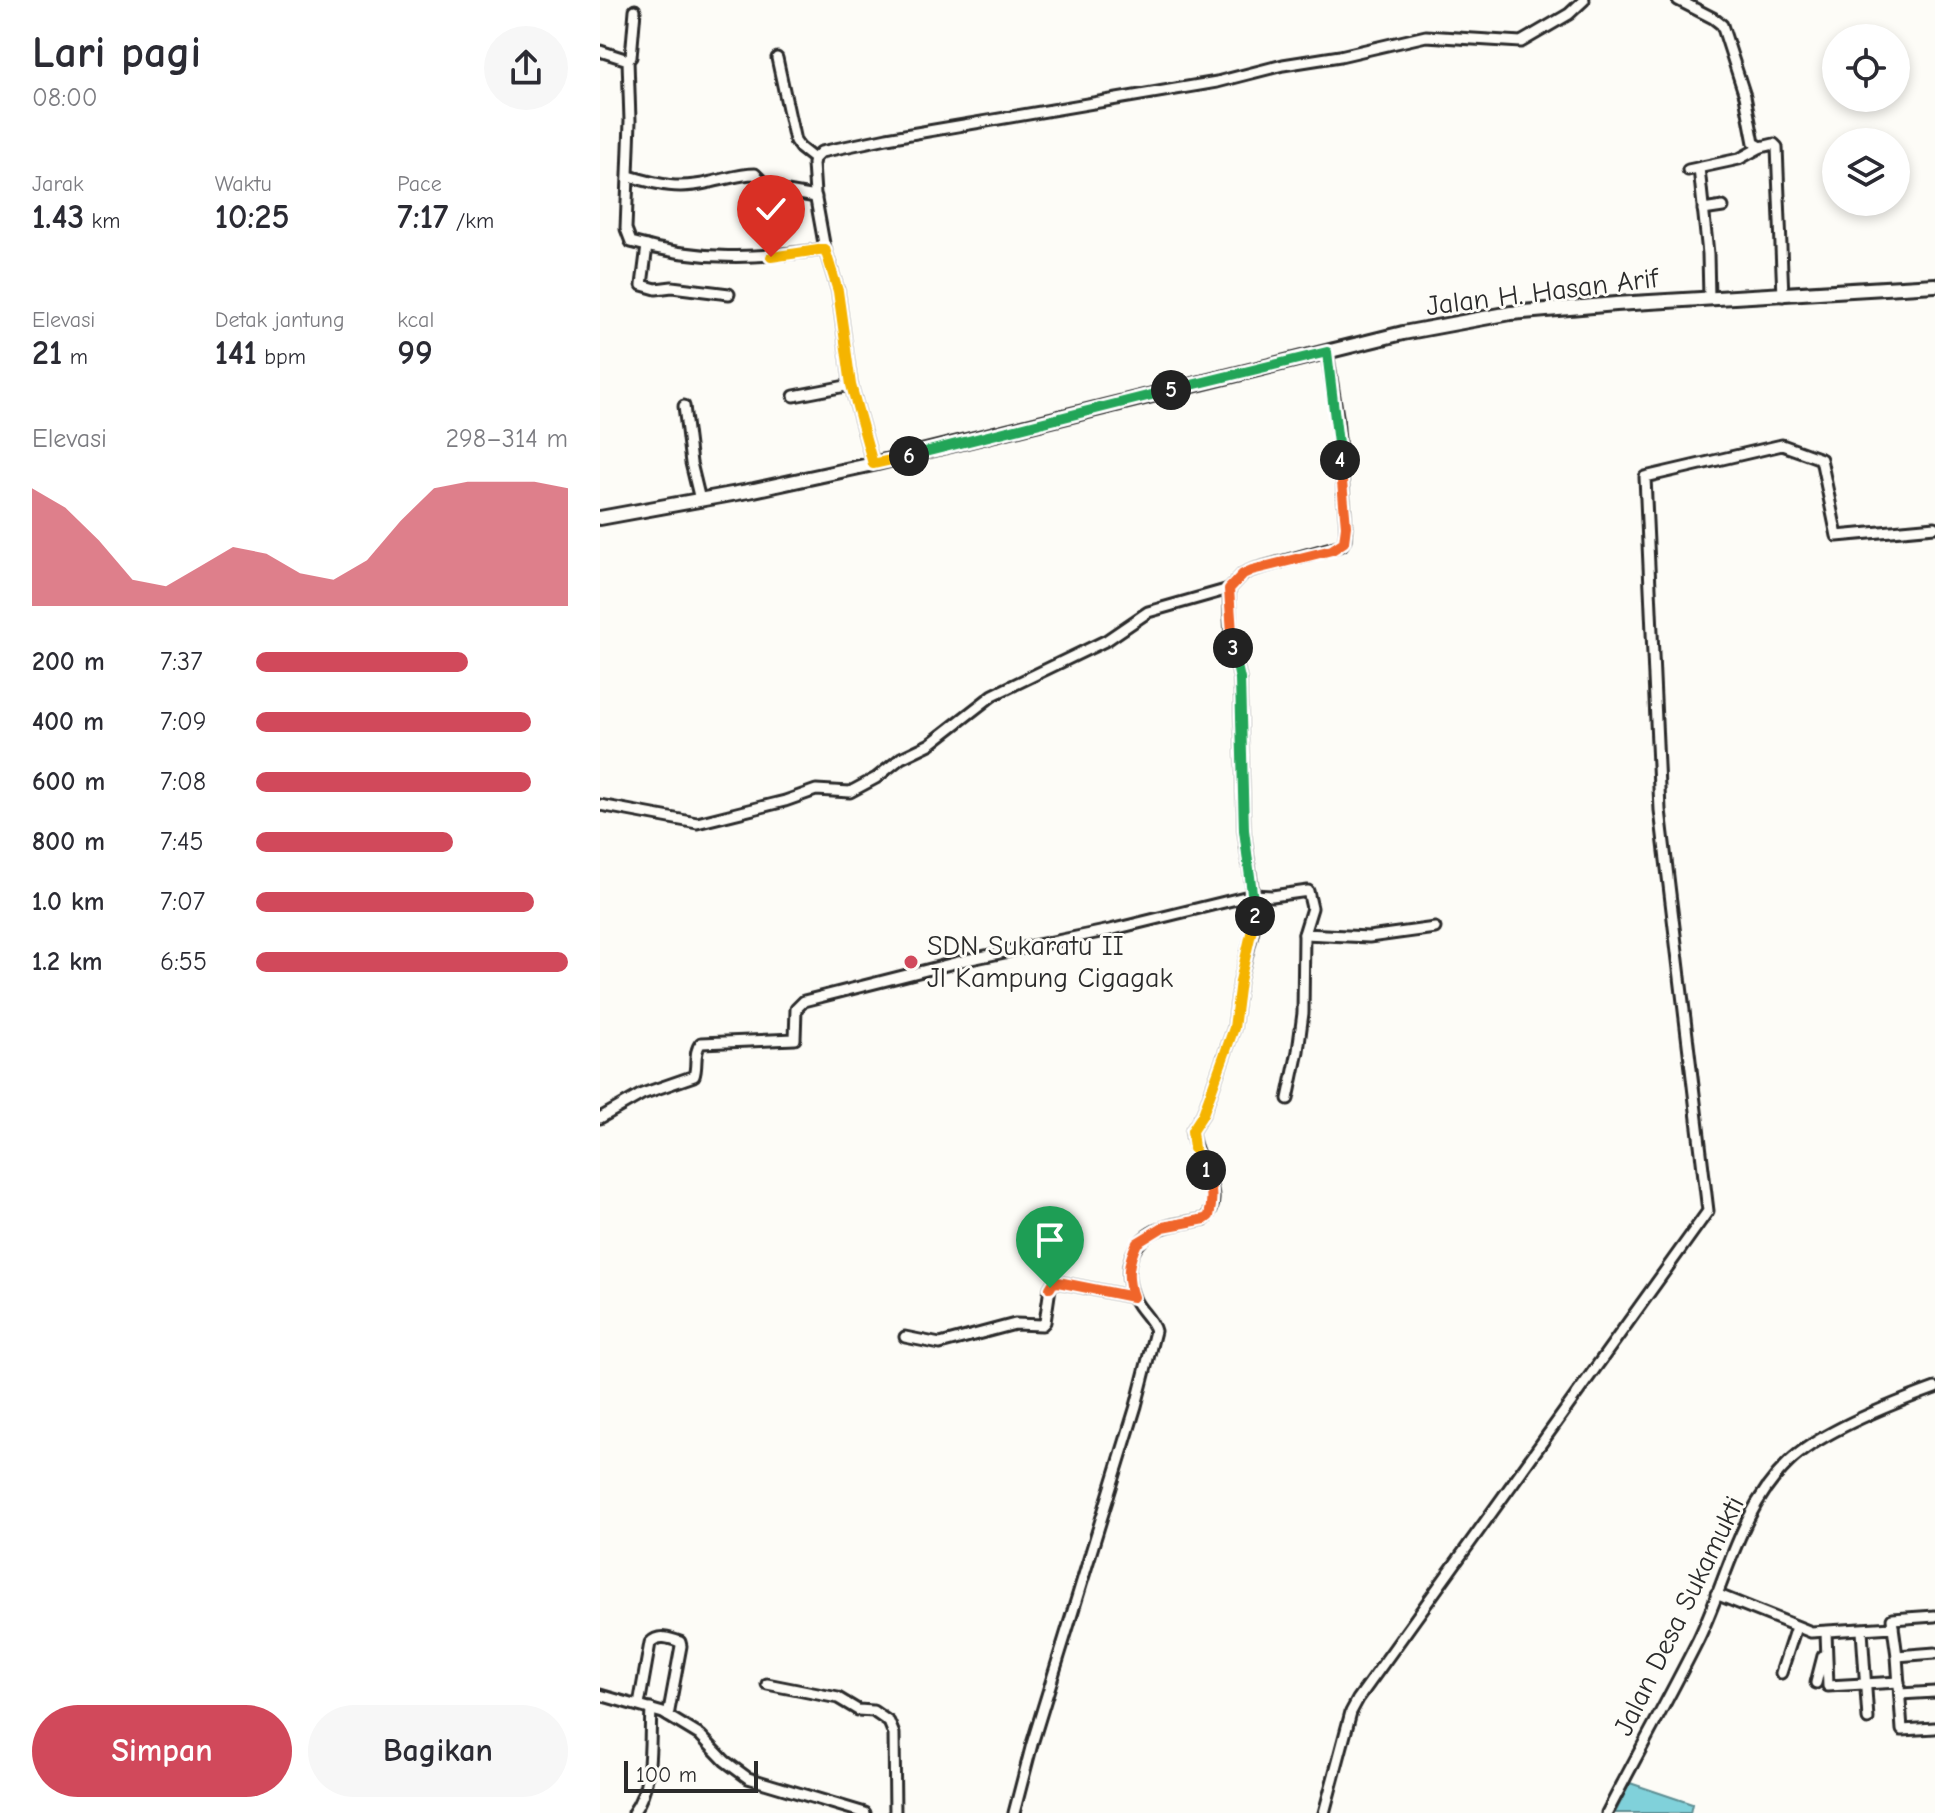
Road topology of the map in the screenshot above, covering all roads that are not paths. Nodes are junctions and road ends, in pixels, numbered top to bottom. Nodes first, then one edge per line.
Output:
1 (1584, 0) edge
2 (1678, 0) edge
3 (635, 10) dead end
4 (600, 51) edge
5 (777, 58) dead end
6 (628, 60) junction
7 (1761, 147) junction
8 (814, 159) junction
9 (629, 176) junction
10 (816, 197) junction
11 (1723, 207) dead end
12 (1703, 210) junction
13 (647, 246) junction
14 (825, 249) junction
15 (1935, 285) edge
16 (729, 294) dead end
17 (1783, 296) junction
18 (1709, 298) junction
19 (1327, 352) junction
20 (851, 385) junction
21 (794, 396) dead end
22 (684, 406) dead end
23 (873, 464) junction
24 (700, 500) junction
25 (600, 518) edge
26 (1935, 527) edge
27 (1229, 589) junction
28 (600, 805) edge
29 (1253, 895) junction
30 (1435, 928) dead end
31 (1304, 934) junction
32 (1288, 1099) dead end
33 (600, 1118) edge
34 (1133, 1297) junction
35 (905, 1337) dead end
36 (1935, 1388) edge
37 (1716, 1594) junction
38 (1935, 1616) edge
39 (1796, 1627) junction
40 (1893, 1627) junction
41 (1862, 1631) junction
42 (1826, 1632) junction
43 (1826, 1645) junction
44 (1935, 1653) edge
45 (1897, 1656) junction
46 (1781, 1673) dead end
47 (1899, 1682) junction
48 (1816, 1683) dead end
49 (767, 1684) dead end
50 (1866, 1684) junction
51 (1935, 1692) edge
52 (1900, 1694) junction
53 (600, 1695) edge
54 (639, 1705) junction
55 (651, 1709) junction
56 (668, 1716) junction
57 (1868, 1719) dead end
58 (1935, 1728) edge
59 (633, 1813) edge
60 (865, 1813) edge
61 (895, 1813) edge
62 (1014, 1813) edge
63 (1324, 1813) edge
64 (1608, 1813) edge

1 - 8 street
2 - 7 street
3 - 6 street
4 - 6 street
5 - 8 street
6 - 9 street
7 - 12 street
7 - 17 street
8 - 10 street
9 - 10 street
9 - 13 street
10 - 14 street
11 - 12 street
12 - 18 street
13 - 14 street
13 - 16 street
14 - 20 street
15 - 17 main road, Jalan H. Hasan Arif
17 - 18 main road, Jalan H. Hasan Arif
18 - 19 main road, Jalan H. Hasan Arif
19 - 23 main road, Jalan H. Hasan Arif
19 - 27 street
20 - 21 street
20 - 23 street
22 - 24 street
23 - 24 main road, Jalan H. Hasan Arif
24 - 25 main road, Jalan H. Hasan Arif
26 - 63 street
27 - 28 street
27 - 29 street
29 - 31 street
29 - 33 street
29 - 34 street
30 - 31 street
31 - 32 street
34 - 35 street
34 - 62 street
36 - 37 street, Jalan Desa Sukamukti
37 - 39 street
37 - 64 street, Jalan Desa Sukamukti
38 - 40 street
39 - 42 street
39 - 46 street
40 - 41 street
40 - 45 street
41 - 42 street
41 - 50 street
42 - 43 street
43 - 48 street
43 - 50 street
44 - 45 street
45 - 47 street
47 - 50 street
47 - 52 street
49 - 61 street
50 - 57 street
51 - 52 street
52 - 58 street
53 - 54 street
54 - 55 street
54 - 56 street
55 - 56 street
55 - 59 street
56 - 60 street

